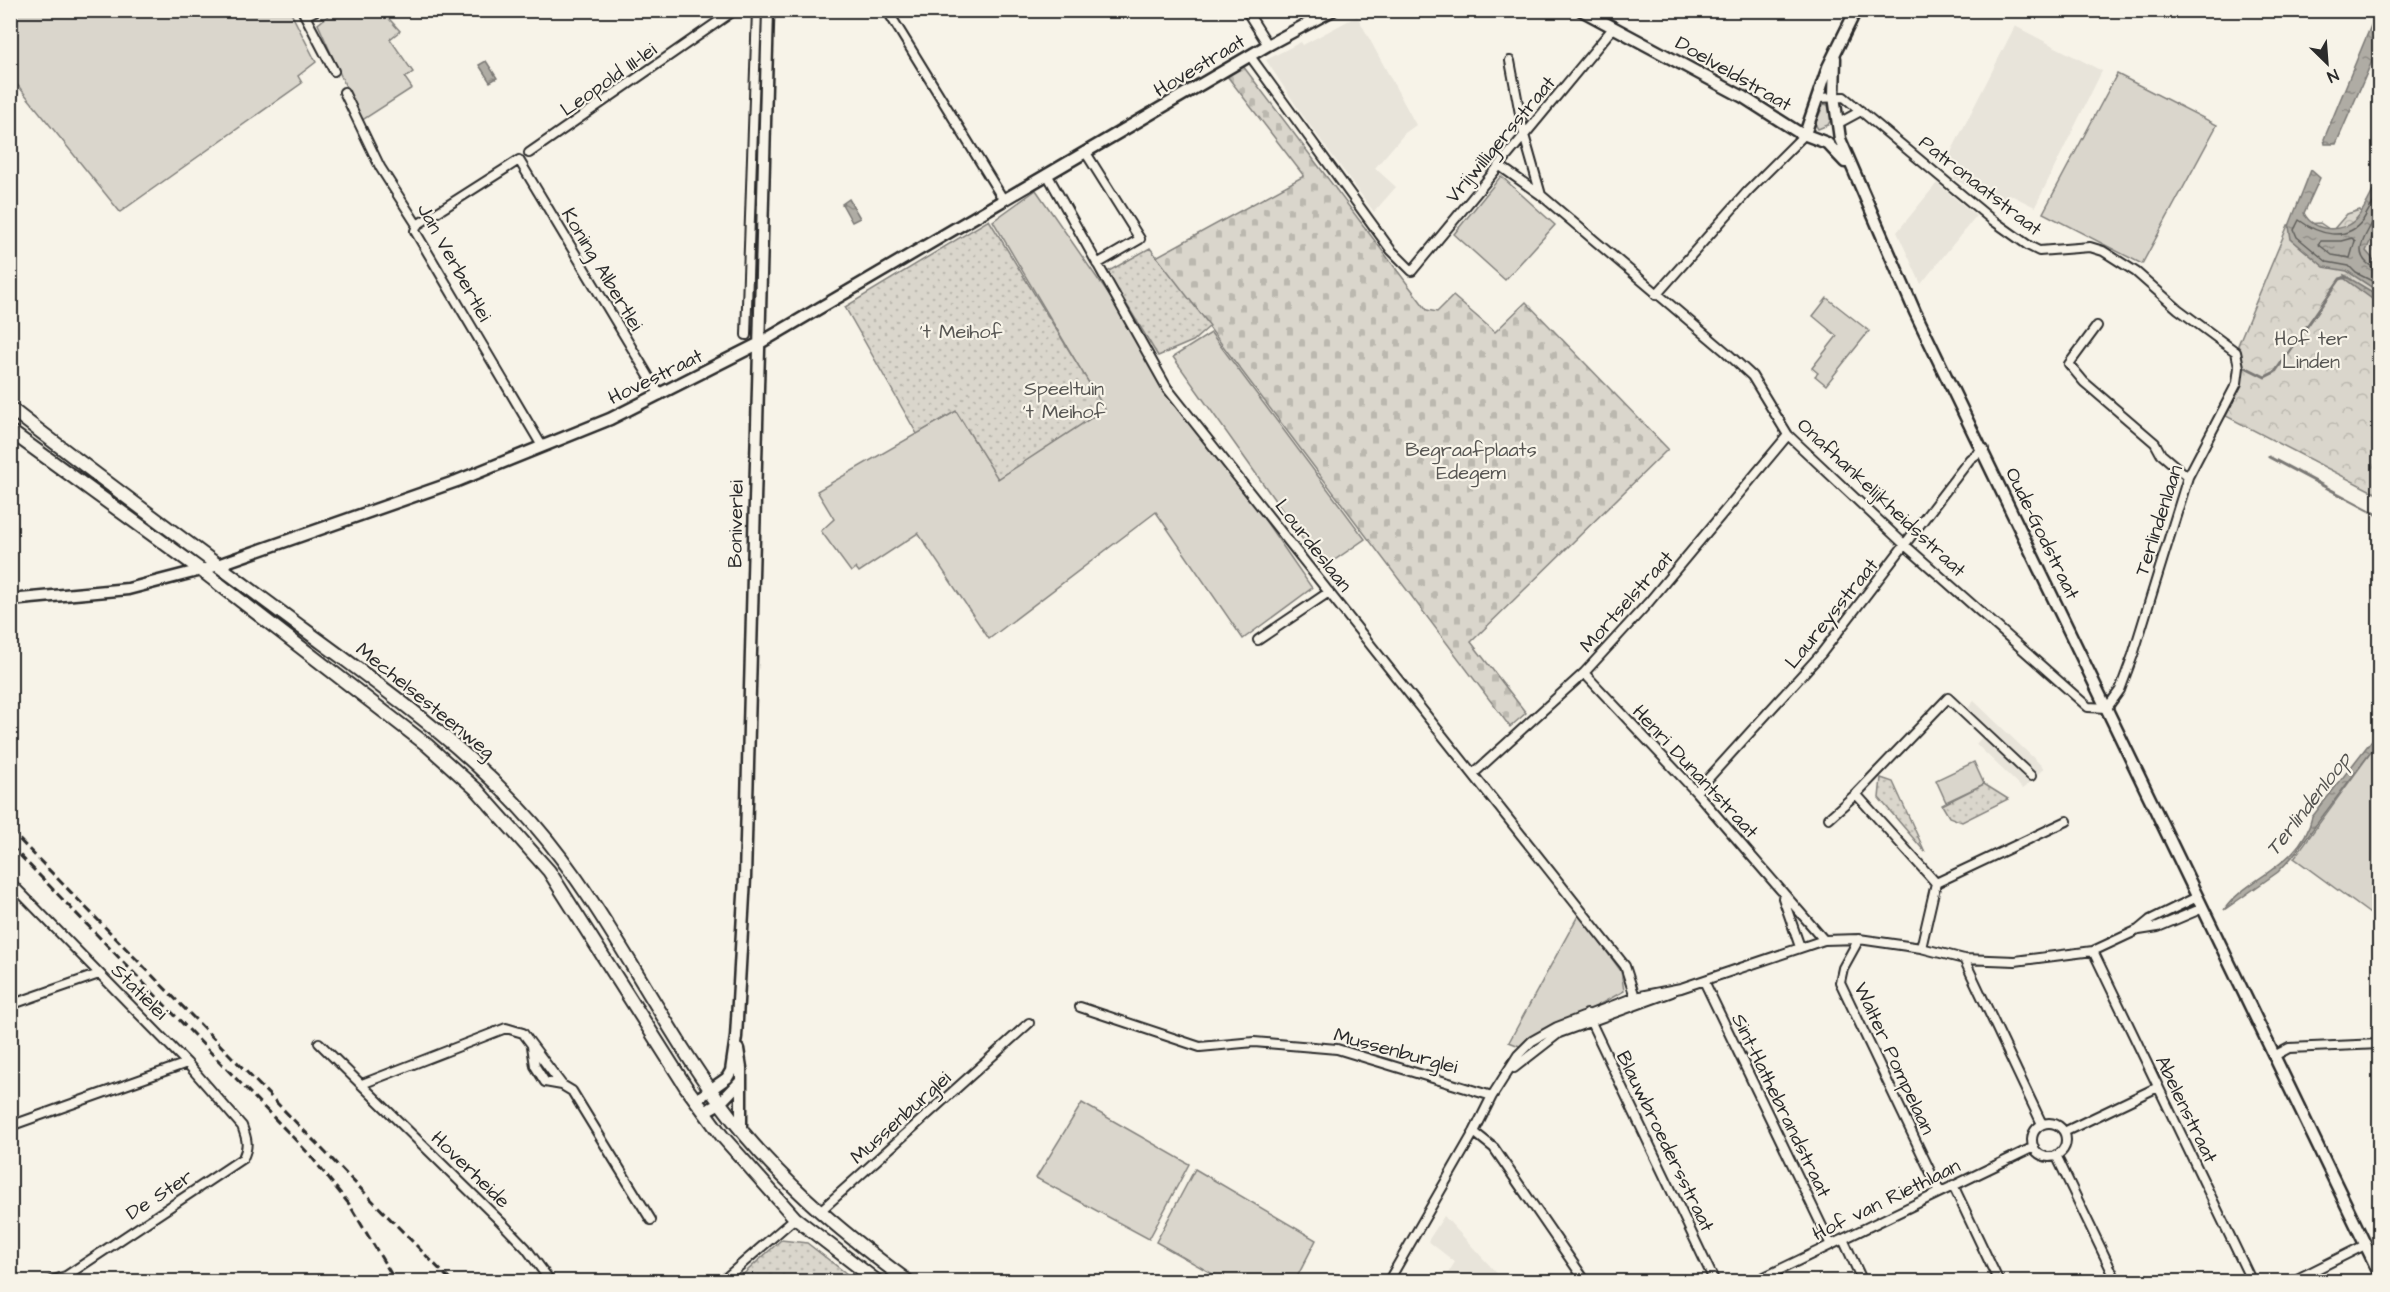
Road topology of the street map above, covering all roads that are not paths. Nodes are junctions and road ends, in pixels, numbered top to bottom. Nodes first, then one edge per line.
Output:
1 (317, 10) edge
2 (735, 10) edge
3 (757, 10) edge
4 (768, 10) edge
5 (887, 10) edge
6 (1246, 10) edge
7 (1333, 10) edge
8 (1856, 10) edge
9 (1583, 11) edge
10 (304, 13) edge
11 (1613, 28) junction
12 (1268, 45) junction
13 (1250, 56) junction
14 (1835, 58) junction
15 (1510, 61) dead end
16 (334, 71) dead end
17 (344, 92) dead end
18 (1834, 96) junction
19 (1817, 98) junction
20 (1862, 111) junction
21 (1837, 124) junction
22 (1805, 134) junction
23 (1524, 135) junction
24 (529, 153) dead end
25 (1086, 153) junction
26 (1500, 166) junction
27 (1852, 172) junction
28 (1047, 174) junction
29 (1541, 195) junction
30 (1003, 199) junction
31 (417, 225) junction
32 (1097, 264) junction
33 (1656, 295) junction
34 (2097, 326) dead end
35 (746, 335) dead end
36 (760, 343) junction
37 (2231, 346) joint
38 (660, 395) junction
39 (10, 408) edge
40 (10, 431) edge
41 (1788, 435) junction
42 (542, 446) junction
43 (1984, 449) junction
44 (2188, 477) junction
45 (1906, 546) junction
46 (210, 567) junction
47 (1329, 592) junction
48 (10, 600) edge
49 (1258, 640) dead end
50 (1584, 674) junction
51 (2108, 708) junction
52 (1473, 774) junction
53 (2031, 776) dead end
54 (1696, 792) junction
55 (1856, 794) junction
56 (1829, 818) dead end
57 (2067, 821) dead end
58 (10, 882) edge
59 (1936, 883) junction
60 (1782, 893) junction
61 (2197, 897) junction
62 (2203, 908) junction
63 (2138, 930) junction
64 (1859, 939) junction
65 (1824, 940) junction
66 (1800, 947) junction
67 (1921, 948) junction
68 (2093, 951) junction
69 (1964, 959) junction
70 (99, 974) junction
71 (1704, 981) junction
72 (1681, 988) junction
73 (1635, 997) junction
74 (10, 1005) edge
75 (1080, 1007) dead end
76 (1589, 1018) junction
77 (1029, 1023) dead end
78 (736, 1037) junction
79 (319, 1043) dead end
80 (2379, 1044) edge
81 (2274, 1056) junction
82 (187, 1063) junction
83 (741, 1081) junction
84 (362, 1084) junction
85 (2158, 1087) junction
86 (711, 1090) junction
87 (1492, 1096) junction
88 (696, 1100) junction
89 (720, 1103) junction
90 (704, 1112) junction
91 (2042, 1125) junction
92 (10, 1126) edge
93 (242, 1126) joint
94 (741, 1131) junction
95 (1474, 1132) junction
96 (2064, 1132) junction
97 (2034, 1147) junction
98 (2056, 1155) junction
99 (1953, 1185) junction
100 (1940, 1192) junction
101 (819, 1212) junction
102 (795, 1218) junction
103 (651, 1220) dead end
104 (1843, 1239) junction
105 (1831, 1245) junction
106 (2366, 1245) junction
107 (2379, 1275) edge
108 (67, 1279) edge
109 (49, 1281) edge
110 (551, 1281) edge
111 (721, 1281) edge
112 (878, 1281) edge
113 (909, 1281) edge
114 (1388, 1281) edge
115 (1586, 1281) edge
116 (1715, 1281) edge
117 (1754, 1281) edge
118 (1863, 1281) edge
119 (1999, 1281) edge
120 (2117, 1281) edge
121 (2252, 1281) edge
122 (2291, 1281) edge

1 - 10 street
2 - 24 street, Leopold III-lei
3 - 35 street
4 - 36 street, Boniverlei
5 - 30 street
6 - 12 street
7 - 12 street, Hovestraat
8 - 14 street
9 - 11 street, Doelveldstraat
10 - 16 street
11 - 22 street, Doelveldstraat
11 - 23 street, Vrijwilligersstraat
12 - 13 street, Hovestraat
13 - 25 street, Hovestraat
13 - 26 street, Vrijwilligersstraat
14 - 18 street, Oude-Godstraat
14 - 19 street
15 - 23 street
17 - 31 street, Jan Verbertlei
18 - 19 street
18 - 20 street, Patronaatstraat
18 - 21 street, Oude-Godstraat
19 - 22 street
20 - 21 street
20 - 37 street, Patronaatstraat
21 - 22 street
21 - 27 street, Oude-Godstraat
22 - 27 street, Oude-Godstraat
22 - 33 street
23 - 26 street, Vrijwilligersstraat
23 - 29 street
25 - 28 street, Hovestraat
25 - 32 street
26 - 29 street, Onafhankelijkheidsstraat
27 - 43 street, Oude-Godstraat
28 - 30 street, Hovestraat
28 - 32 street, Lourdeslaan
29 - 33 street, Onafhankelijkheidsstraat
30 - 36 street, Hovestraat
31 - 38 street, Koning Albertlei
31 - 42 street, Jan Verbertlei
32 - 47 street, Lourdeslaan
33 - 41 street, Onafhankelijkheidsstraat
34 - 44 street
36 - 38 street, Hovestraat
36 - 78 street, Boniverlei
37 - 44 street, Terlindenlaan
38 - 42 street, Hovestraat
39 - 46 main road, Mechelsesteenweg
40 - 46 main road, Mechelsesteenweg
41 - 45 street, Onafhankelijkheidsstraat
41 - 50 street, Mortselstraat
42 - 46 street, Hovestraat
43 - 45 street, Laureysstraat
43 - 51 street, Oude-Godstraat
44 - 51 street, Terlindenlaan
45 - 51 street, Onafhankelijkheidsstraat
45 - 54 street, Laureysstraat
46 - 48 street, Hovestraat
46 - 86 main road, Mechelsesteenweg
46 - 88 main road, Mechelsesteenweg
47 - 49 street
47 - 52 street, Lourdeslaan
50 - 52 street, Mortselstraat
50 - 54 street, Henri Dunantstraat
51 - 61 street, Oude-Godstraat
52 - 73 street, Lourdeslaan
53 - 55 street
54 - 60 street, Henri Dunantstraat
55 - 56 street
55 - 59 street
57 - 59 street
58 - 70 street, Statielei
59 - 67 street
60 - 65 street, Henri Dunantstraat
60 - 66 street, Henri Dunantstraat
61 - 62 street, Oude-Godstraat
61 - 63 street
62 - 63 street
62 - 81 street, Oude-Godstraat
63 - 68 street
64 - 65 street
64 - 67 street
64 - 100 street, Walter Pompelaan
65 - 66 street
66 - 71 street
67 - 69 street
68 - 69 street
68 - 85 street, Abelenstraat
69 - 91 street
70 - 74 street
70 - 82 street, Statielei
71 - 72 street
71 - 105 street, Sint-Hathebrandstraat
72 - 73 street
72 - 76 street
73 - 76 street
75 - 87 street, Mussenburglei
76 - 87 street
76 - 116 street, Blauwbroedersstraat
77 - 101 street, Mussenburglei
78 - 83 street, Boniverlei
78 - 86 street, Boniverlei
79 - 84 street, Hoverheide
80 - 81 street
81 - 106 street, Oude-Godstraat
82 - 92 street
82 - 93 street, Statielei
83 - 89 street
83 - 94 street, Boniverlei
84 - 103 street
84 - 110 street, Hoverheide
85 - 96 street
85 - 121 street, Abelenstraat
86 - 88 street, Boniverlei
86 - 89 main road, Mechelsesteenweg
87 - 95 street
88 - 90 main road, Mechelsesteenweg
89 - 90 street
89 - 94 main road, Mechelsesteenweg
90 - 102 main road, Mechelsesteenweg
91 - 96 street
91 - 97 street
93 - 108 street, De Ster
94 - 101 main road, Mechelsesteenweg
95 - 114 street
95 - 115 street
96 - 98 street
97 - 98 street
97 - 99 street, Hof van Riethlaan
98 - 120 street
99 - 100 street, Hof van Riethlaan
99 - 119 street
100 - 104 street, Hof van Riethlaan
101 - 113 main road, Mechelsesteenweg
102 - 111 street
102 - 112 main road, Mechelsesteenweg
104 - 105 street, Hof van Riethlaan
104 - 118 street
105 - 117 street, Hof van Riethlaan
106 - 107 street, Oude-Godstraat
106 - 122 street
108 - 109 street, De Ster

